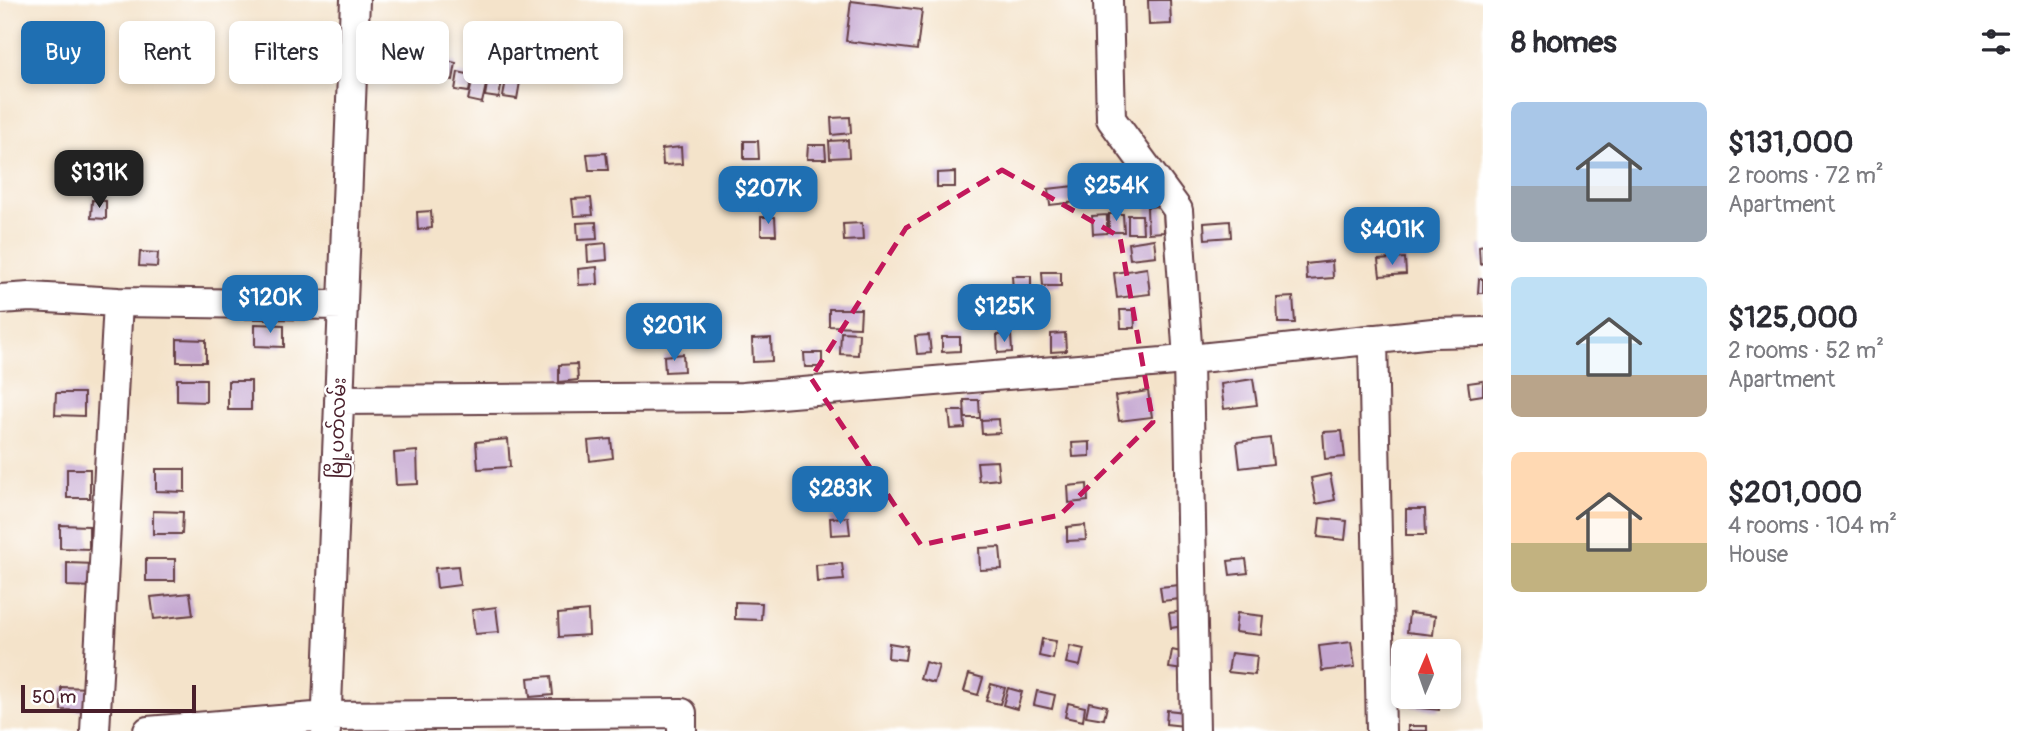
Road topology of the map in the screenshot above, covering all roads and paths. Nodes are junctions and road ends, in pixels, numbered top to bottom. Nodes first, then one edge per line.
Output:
1 (355, 0) edge
2 (1108, 0) edge
3 (0, 299) edge
4 (118, 302) junction
5 (343, 305) junction
6 (1483, 332) edge
7 (1373, 339) junction
8 (1188, 360) junction
9 (339, 400) junction
10 (682, 722) edge
11 (326, 723) edge
12 (95, 731) edge
13 (148, 731) edge
14 (1195, 731) edge
15 (1381, 731) edge

1 - 5 street, မြို့ပတ်လမ်း
2 - 8 street
3 - 4 street
4 - 5 street
4 - 12 street
5 - 9 street, မြို့ပတ်လမ်း
6 - 7 street
7 - 8 street
7 - 15 street
8 - 9 street
8 - 14 street
9 - 11 street, မြို့ပတ်လမ်း
10 - 11 street
11 - 13 street

